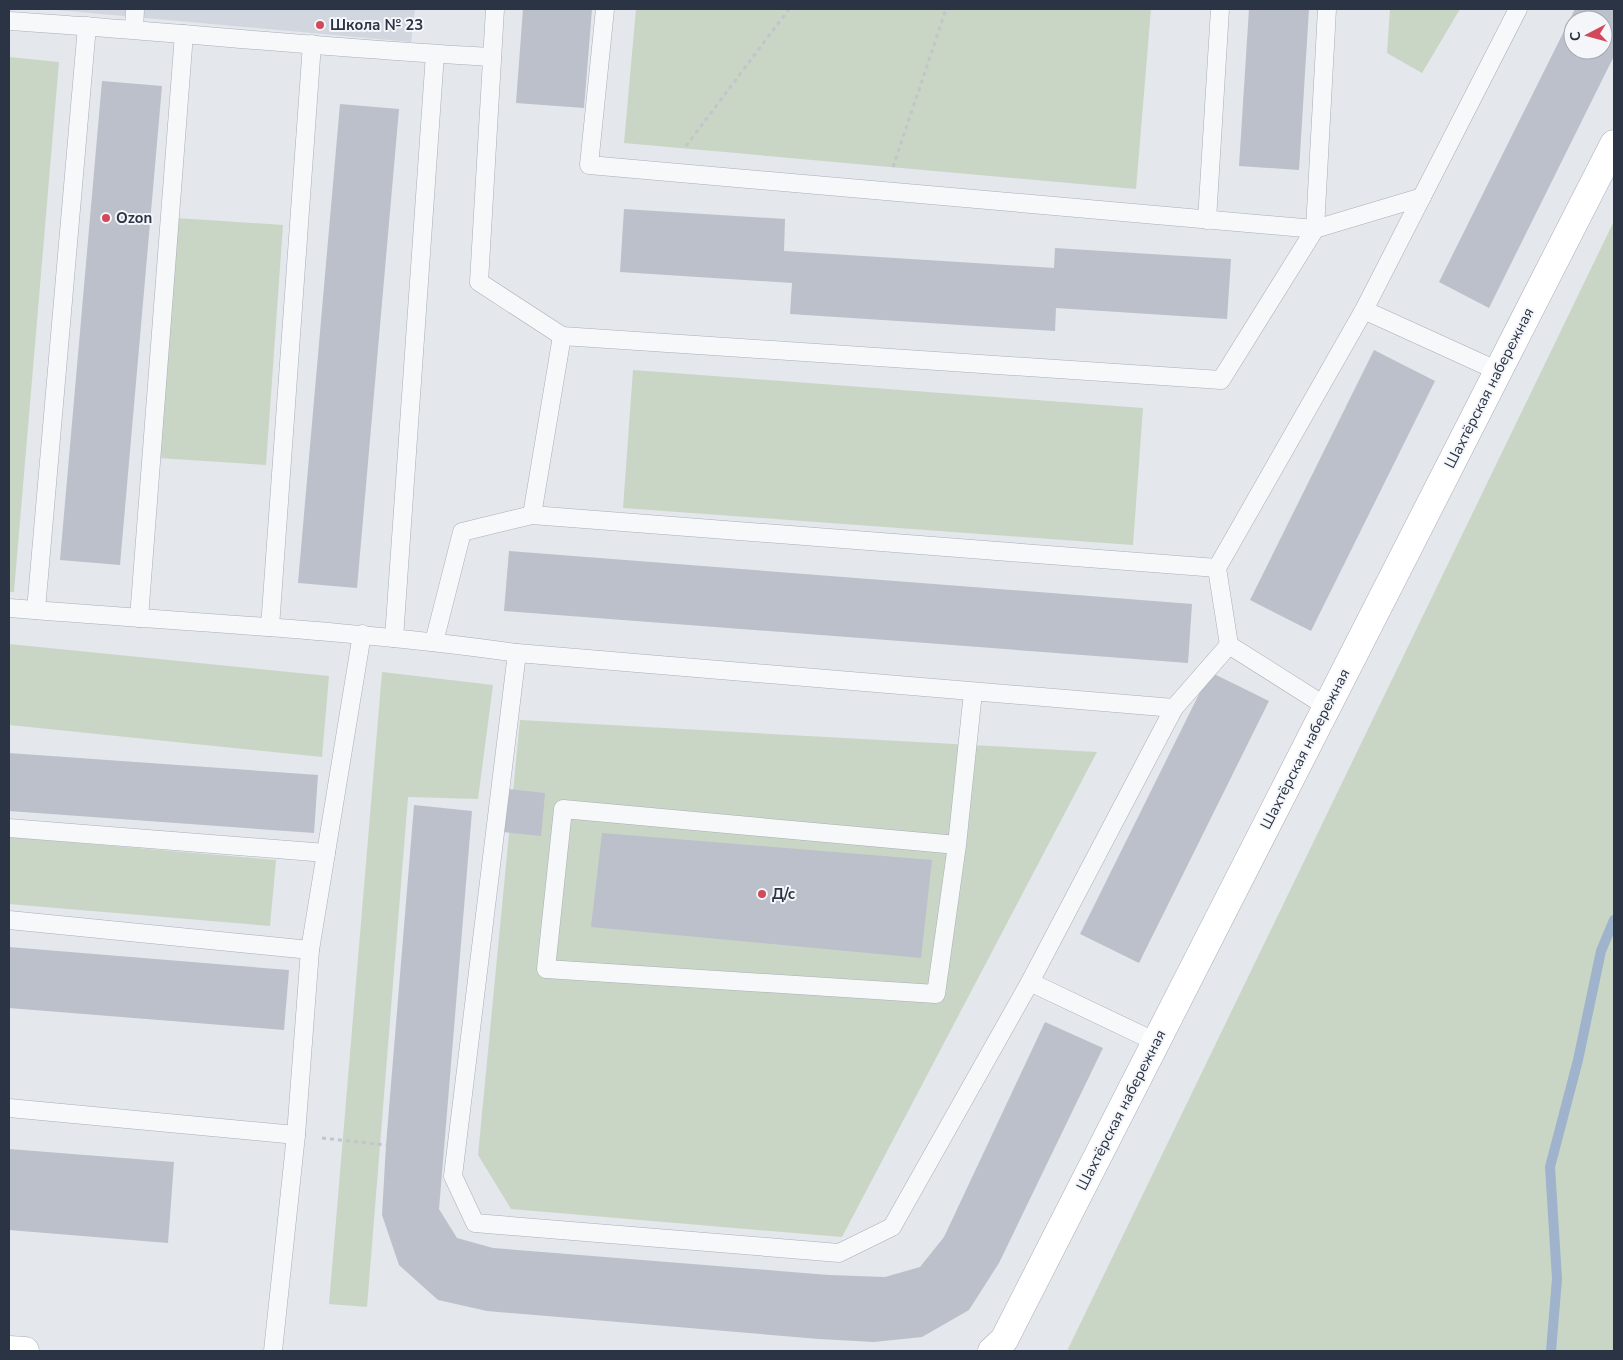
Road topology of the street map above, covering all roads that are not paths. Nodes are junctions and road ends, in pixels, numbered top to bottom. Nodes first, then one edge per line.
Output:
1 (135, 9) edge
2 (495, 9) edge
3 (605, 9) edge
4 (1220, 9) edge
5 (1327, 9) edge
6 (1518, 9) edge
7 (9, 21) edge
8 (86, 26) junction
9 (134, 29) junction
10 (184, 34) junction
11 (312, 44) junction
12 (435, 54) junction
13 (492, 57) junction
14 (1614, 144) edge
15 (1422, 196) junction
16 (1207, 220) junction
17 (1315, 229) junction
18 (1364, 310) junction
19 (562, 336) junction
20 (1498, 371) junction
21 (532, 515) junction
22 (1217, 568) junction
23 (9, 608) edge
24 (36, 610) junction
25 (139, 618) junction
26 (270, 628) junction
27 (362, 634) junction
28 (394, 638) junction
29 (434, 642) junction
30 (1230, 645) junction
31 (517, 653) junction
32 (973, 692) junction
33 (1327, 707) junction
34 (1174, 708) junction
35 (9, 828) edge
36 (957, 845) junction
37 (326, 853) junction
38 (9, 920) edge
39 (310, 950) junction
40 (1030, 982) junction
41 (1156, 1042) junction
42 (9, 1108) edge
43 (296, 1135) junction
44 (9, 1350) edge
45 (26, 1351) edge
46 (273, 1351) edge
47 (992, 1351) edge

1 - 9 lane
2 - 13 lane
3 - 16 lane
4 - 16 lane
5 - 17 lane
6 - 15 lane
7 - 8 lane
8 - 9 lane
8 - 24 lane
9 - 10 lane
10 - 11 lane
10 - 25 lane
11 - 12 lane
11 - 26 lane
12 - 13 lane
12 - 28 lane
13 - 19 lane
14 - 20 street, Шахтёрская набережная
15 - 17 lane
15 - 18 lane
16 - 17 lane
17 - 19 lane
18 - 20 lane
18 - 22 lane
19 - 21 lane
20 - 33 street, Шахтёрская набережная
21 - 22 lane
21 - 29 lane
22 - 30 lane
23 - 24 lane
24 - 25 lane
25 - 26 lane
26 - 27 lane
27 - 28 lane
27 - 37 lane
28 - 29 lane
29 - 31 lane
30 - 33 lane
30 - 34 lane
31 - 32 lane
31 - 40 lane
32 - 34 lane
32 - 36 lane
33 - 41 street, Шахтёрская набережная
34 - 40 lane
35 - 37 lane
36 - 36 lane
37 - 39 lane
38 - 39 lane
39 - 43 lane
40 - 41 lane
41 - 47 street, Шахтёрская набережная
42 - 43 lane
43 - 46 lane
44 - 45 street

